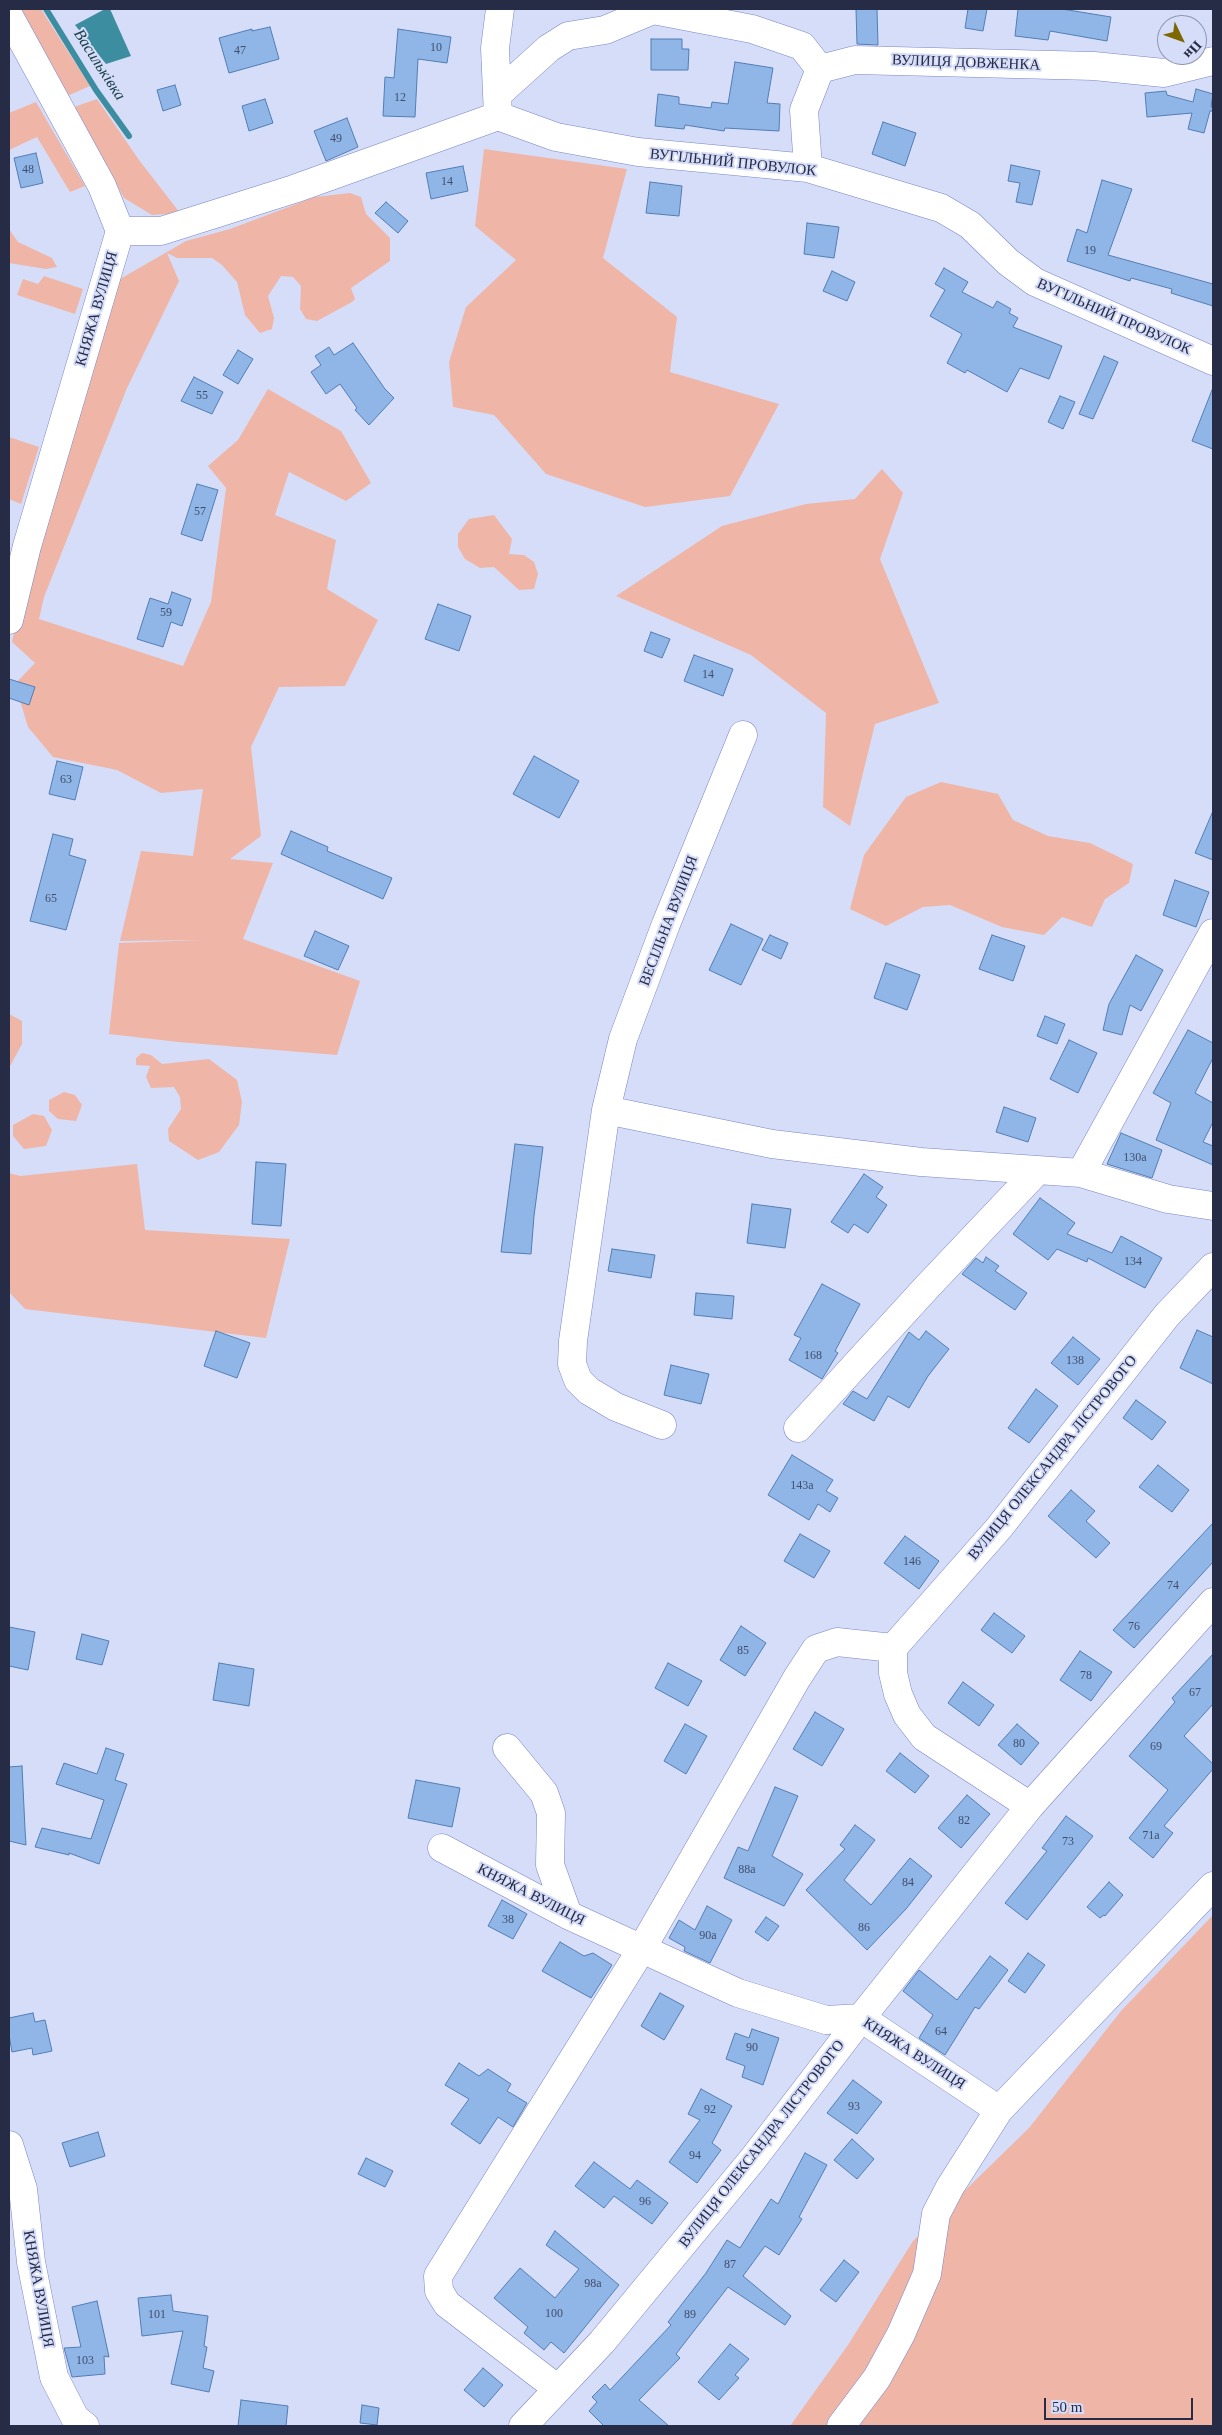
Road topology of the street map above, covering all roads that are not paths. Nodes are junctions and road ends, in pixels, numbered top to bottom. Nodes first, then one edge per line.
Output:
1 (500, 9) edge
2 (9, 16) edge
3 (1213, 62) edge
4 (820, 69) junction
5 (498, 105) junction
6 (808, 168) junction
7 (120, 231) junction
8 (1213, 361) edge
9 (9, 620) edge
10 (743, 735) dead end
11 (1213, 933) edge
12 (606, 1110) junction
13 (1037, 1171) junction
14 (1081, 1173) junction
15 (1213, 1206) edge
16 (1213, 1267) edge
17 (662, 1426) dead end
18 (798, 1428) dead end
19 (1213, 1602) edge
20 (893, 1648) junction
21 (507, 1748) dead end
22 (1030, 1806) junction
23 (442, 1848) dead end
24 (1213, 1886) edge
25 (568, 1914) junction
26 (641, 1950) junction
27 (861, 2018) junction
28 (999, 2110) junction
29 (9, 2145) edge
30 (558, 2389) junction
31 (85, 2426) edge
32 (523, 2426) edge
33 (842, 2426) edge

1 - 5 street
2 - 7 street, КНЯЖА ВУЛИЦЯ
3 - 4 street, ВУЛИЦЯ ДОВЖЕНКА
4 - 5 street
4 - 6 street
5 - 6 street, ВУГІЛЬНИЙ ПРОВУЛОК
5 - 7 street
6 - 8 street, ВУГІЛЬНИЙ ПРОВУЛОК
7 - 9 street, КНЯЖА ВУЛИЦЯ
10 - 12 street, ВЕСІЛЬНА ВУЛИЦЯ
11 - 14 street
12 - 13 street
12 - 17 street, ВЕСІЛЬНА ВУЛИЦЯ
13 - 14 street
13 - 18 street
14 - 15 street
16 - 20 street, ВУЛИЦЯ ОЛЕКСАНДРА ЛІСТРОВОГО
19 - 22 street, ВУЛИЦЯ ОЛЕКСАНДРА ЛІСТРОВОГО
20 - 22 street
20 - 26 street
21 - 25 street
22 - 27 street, ВУЛИЦЯ ОЛЕКСАНДРА ЛІСТРОВОГО
23 - 25 street, КНЯЖА ВУЛИЦЯ
24 - 28 street
25 - 26 street, КНЯЖА ВУЛИЦЯ
26 - 27 street, КНЯЖА ВУЛИЦЯ
26 - 30 street
27 - 28 street, КНЯЖА ВУЛИЦЯ
27 - 30 street, ВУЛИЦЯ ОЛЕКСАНДРА ЛІСТРОВОГО
28 - 33 street
29 - 31 street, КНЯЖА ВУЛИЦЯ
30 - 32 street, ВУЛИЦЯ ОЛЕКСАНДРА ЛІСТРОВОГО

